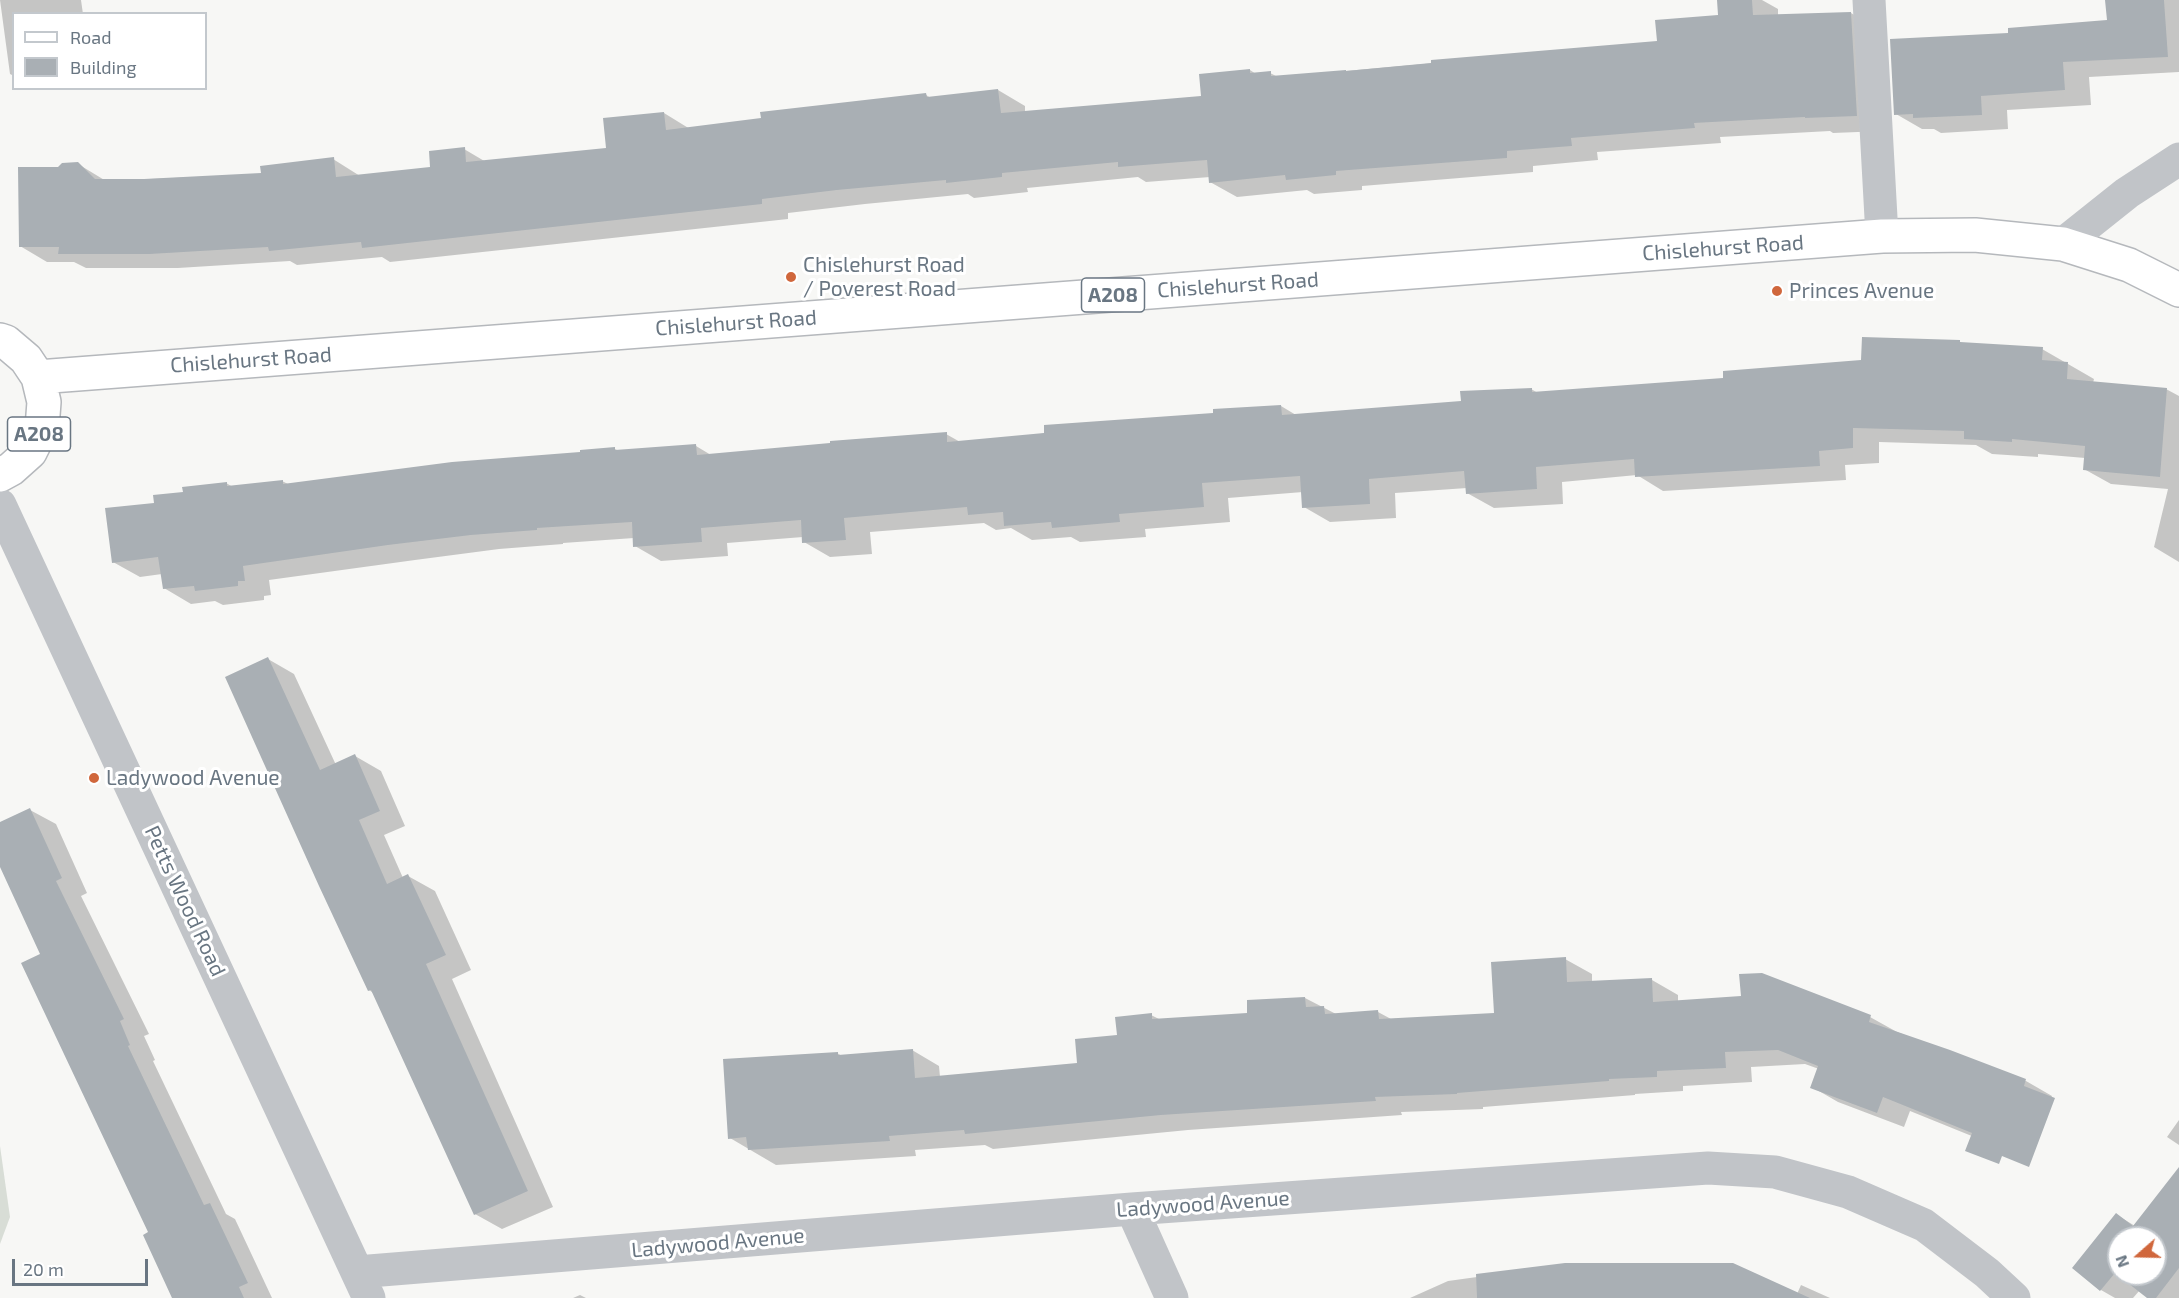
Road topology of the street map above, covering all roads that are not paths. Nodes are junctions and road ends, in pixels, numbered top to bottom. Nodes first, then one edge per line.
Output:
1 (1869, 0) edge
2 (2179, 159) edge
3 (1881, 236) junction
4 (2062, 243) junction
5 (2179, 290) edge
6 (0, 340) edge
7 (38, 377) junction
8 (0, 475) edge
9 (0, 505) edge
10 (1132, 1209) junction
11 (363, 1285) edge
12 (1172, 1298) edge
13 (2014, 1298) edge

1 - 3 street
2 - 4 street
3 - 4 main road, Chislehurst Road / A208
3 - 7 main road, Chislehurst Road / A208
4 - 5 main road, Chislehurst Road / A208
6 - 7 main road, A208
7 - 8 main road, A208
9 - 11 street, Petts Wood Road
10 - 11 street, Ladywood Avenue
10 - 12 street
10 - 13 street, Ladywood Avenue

